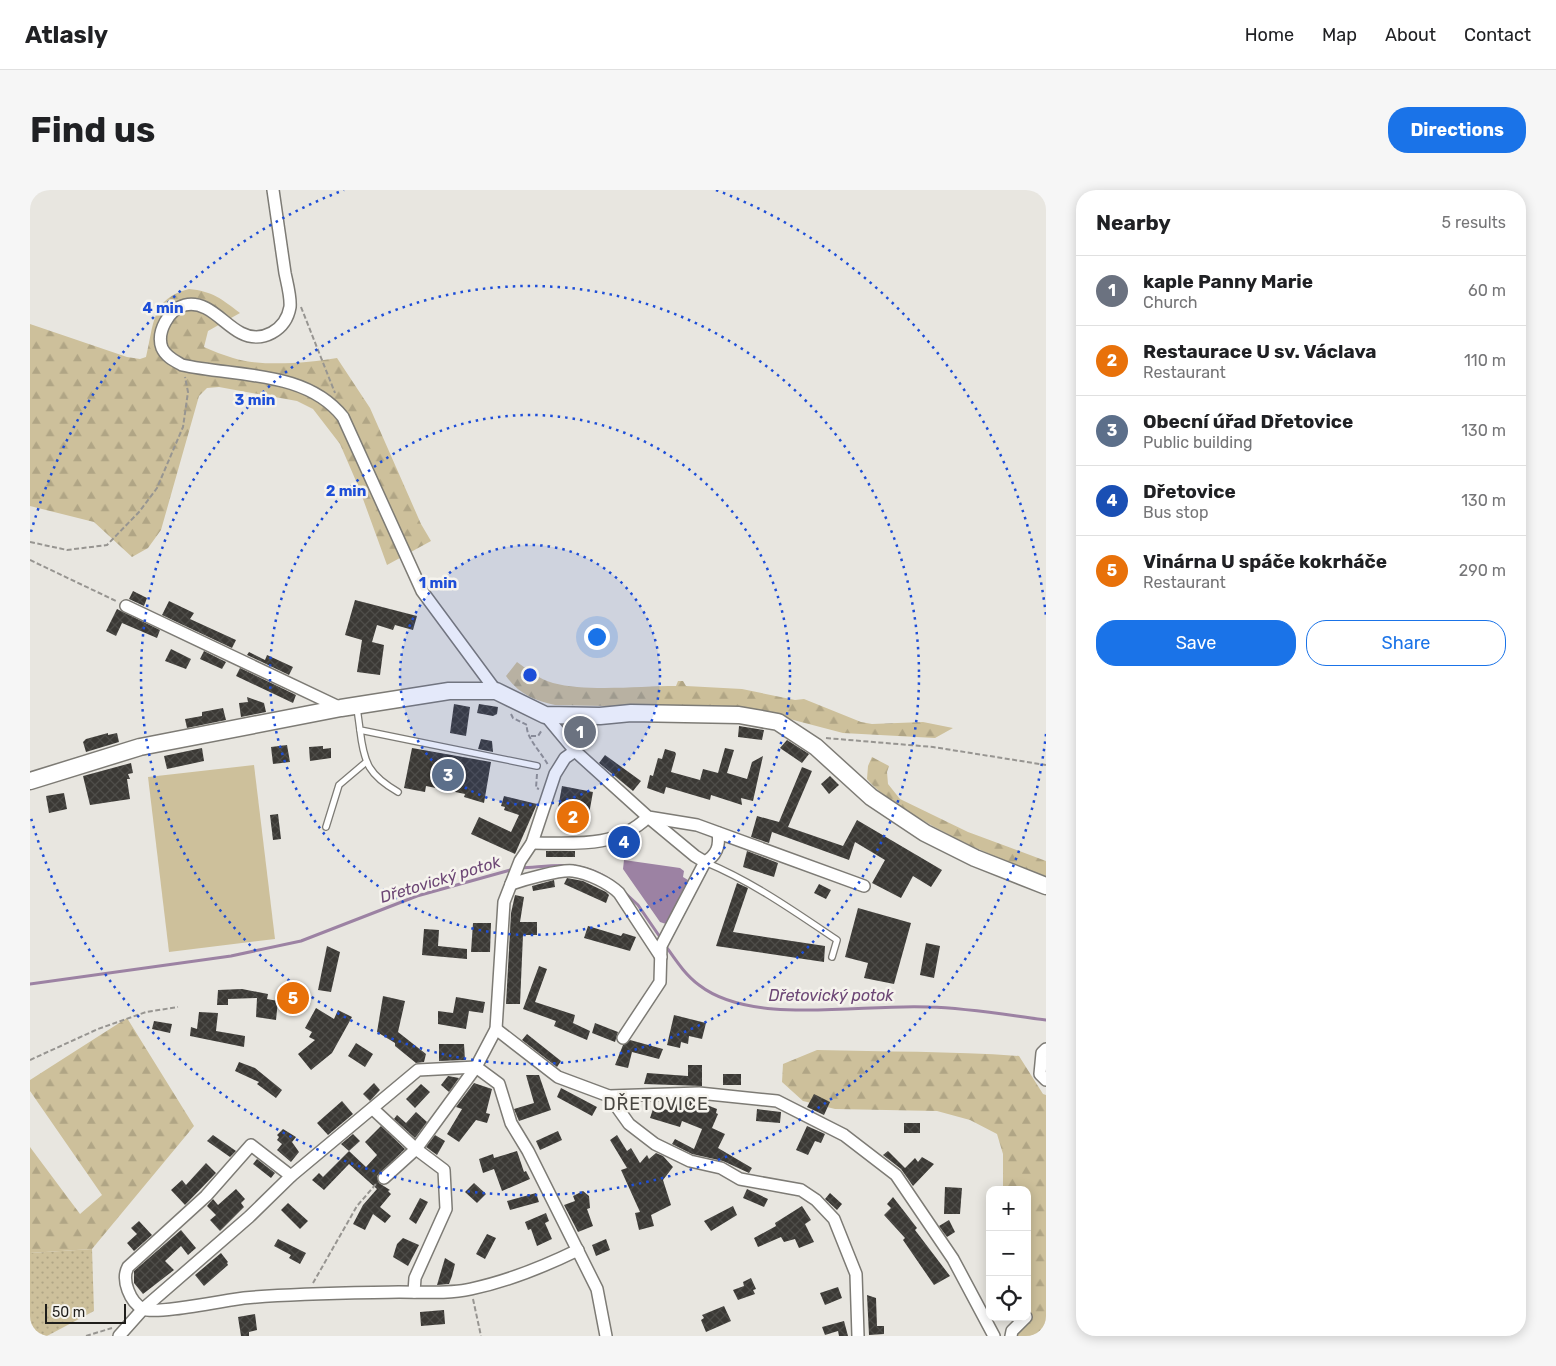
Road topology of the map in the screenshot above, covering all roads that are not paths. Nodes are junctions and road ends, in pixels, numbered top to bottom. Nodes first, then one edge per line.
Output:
1 (274, 190) edge
2 (126, 606) road end
3 (496, 691) junction
4 (349, 707) junction
5 (544, 720) junction
6 (360, 730) junction
7 (575, 750) junction
8 (365, 763) junction
9 (537, 766) road end
10 (30, 781) edge
11 (398, 792) dead end
12 (648, 817) junction
13 (326, 827) dead end
14 (718, 833) junction
15 (532, 843) junction
16 (705, 862) junction
17 (513, 879) junction
18 (864, 886) dead end
19 (1046, 886) edge
20 (661, 957) junction
21 (832, 957) dead end
22 (496, 1029) junction
23 (623, 1038) dead end
24 (1046, 1049) edge
25 (476, 1067) junction
26 (1046, 1080) edge
27 (609, 1096) junction
28 (373, 1109) junction
29 (416, 1149) junction
30 (291, 1176) junction
31 (384, 1178) road end
32 (578, 1250) junction
33 (414, 1292) junction
34 (143, 1309) junction
35 (1024, 1321) edge
36 (119, 1336) edge
37 (606, 1336) edge
38 (858, 1336) edge
39 (994, 1336) edge
40 (1011, 1336) edge

1 - 3 street
2 - 4 street
3 - 4 main road
3 - 5 main road
4 - 6 lane
4 - 10 main road
5 - 7 street
5 - 19 main road
6 - 8 lane
6 - 9 lane
7 - 12 street
7 - 15 street
8 - 11 lane
8 - 13 lane
12 - 14 street
12 - 15 street
12 - 16 street
14 - 16 street
14 - 18 street
15 - 17 street
16 - 20 street
16 - 21 lane
17 - 20 street
17 - 22 street
20 - 23 street
22 - 25 street
22 - 27 street
24 - 26 street
25 - 28 street
25 - 29 street
25 - 32 street
27 - 38 street
27 - 39 street
28 - 29 street
28 - 30 street
29 - 31 street
29 - 33 street
30 - 34 street
30 - 34 street
32 - 33 street
32 - 37 street
33 - 34 street
34 - 36 street
35 - 40 street

